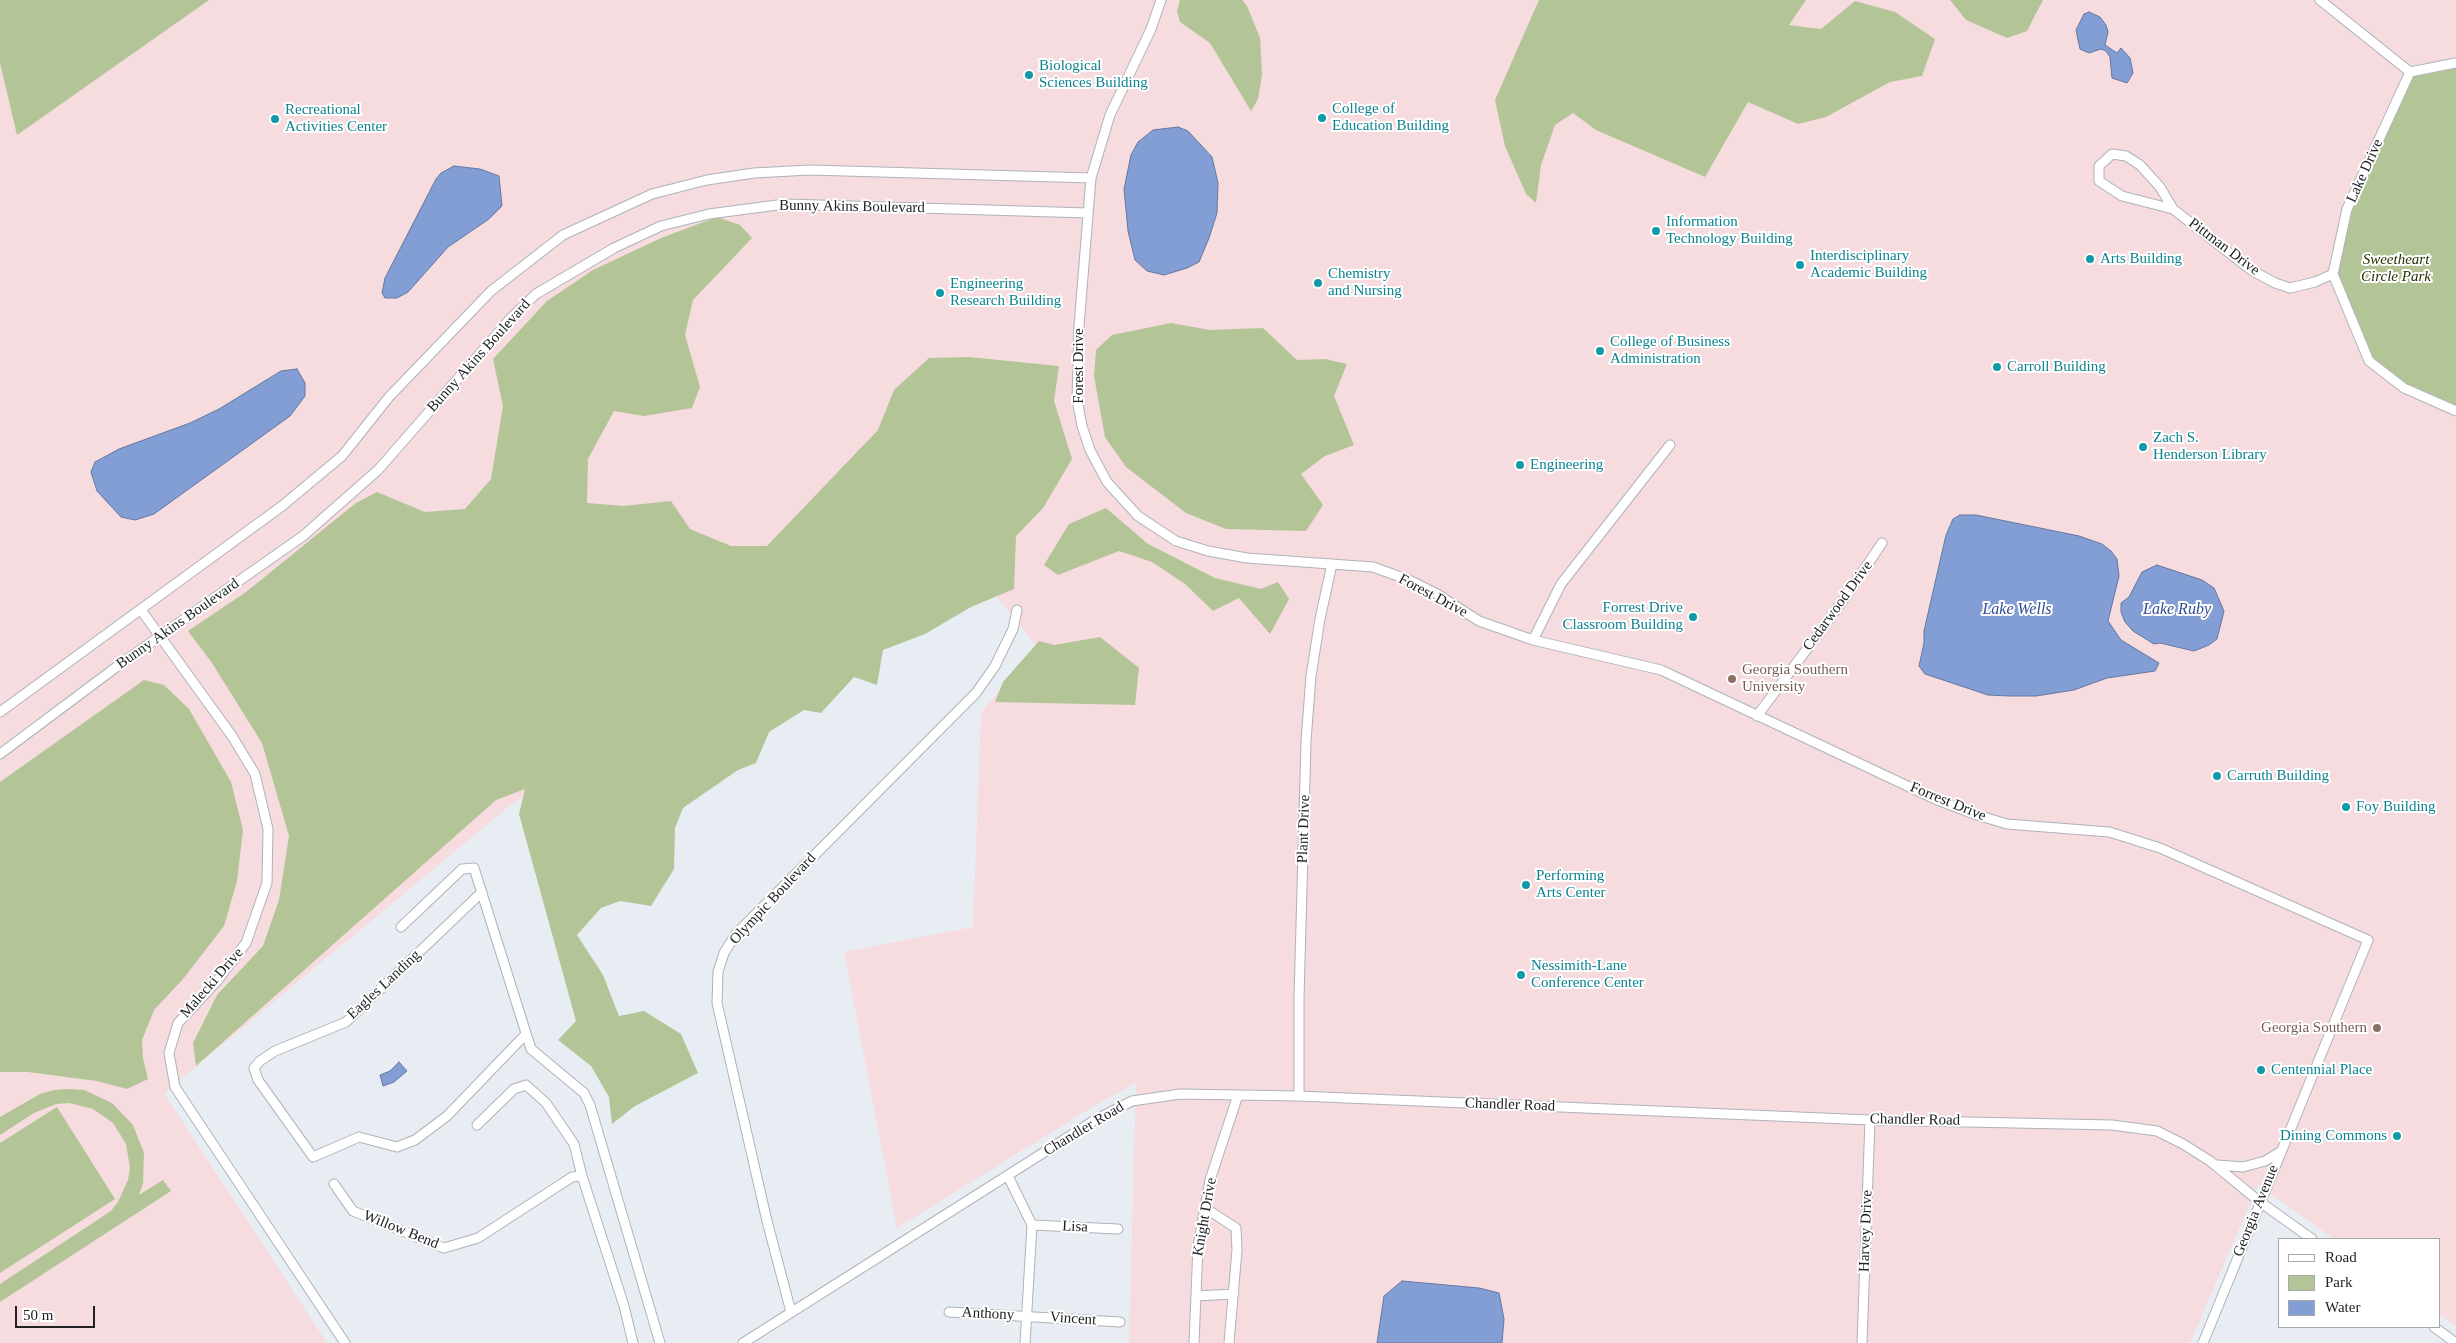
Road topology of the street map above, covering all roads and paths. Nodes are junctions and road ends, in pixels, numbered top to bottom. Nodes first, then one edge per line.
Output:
1 (1161, 0) edge
2 (2320, 0) edge
3 (2456, 63) edge
4 (2410, 72) junction
5 (1091, 178) junction
6 (2173, 209) junction
7 (1088, 214) junction
8 (2333, 274) junction
9 (2456, 411) edge
10 (1670, 445) dead end
11 (1882, 543) dead end
12 (1332, 564) junction
13 (141, 610) junction
14 (1017, 610) dead end
15 (160, 637) junction
16 (1533, 640) junction
17 (0, 712) edge
18 (1757, 716) junction
19 (0, 754) edge
20 (482, 892) junction
21 (401, 927) dead end
22 (2368, 940) joint
23 (526, 1034) junction
24 (1238, 1095) junction
25 (1299, 1096) junction
26 (1870, 1120) junction
27 (477, 1125) dead end
28 (2280, 1152) junction
29 (2214, 1165) junction
30 (582, 1176) junction
31 (1008, 1176) junction
32 (334, 1184) dead end
33 (2260, 1202) junction
34 (1205, 1208) junction
35 (1032, 1224) junction
36 (1118, 1229) dead end
37 (2311, 1238) edge
38 (1234, 1294) junction
39 (1196, 1296) junction
40 (791, 1312) junction
41 (949, 1312) dead end
42 (1026, 1316) junction
43 (1120, 1322) dead end
44 (2435, 1328) edge
45 (345, 1343) edge
46 (633, 1343) edge
47 (660, 1343) edge
48 (744, 1343) edge
49 (1025, 1343) edge
50 (1194, 1343) edge
51 (1229, 1343) edge
52 (1862, 1343) edge
53 (2203, 1343) edge
54 (2456, 1343) edge

1 - 5 street, Forest Drive
2 - 4 street
3 - 4 street
4 - 8 street, Lake Drive
5 - 7 street, Forest Drive
5 - 13 street, Bunny Akins Boulevard
6 - 6 street, Pittman Drive
6 - 8 street, Pittman Drive
7 - 12 street, Forest Drive
7 - 15 street, Bunny Akins Boulevard
8 - 9 street
10 - 16 street
11 - 18 street, Cedarwood Drive
12 - 16 street, Forest Drive
12 - 25 street, Plant Drive
13 - 15 street, Malecki Drive
13 - 17 street, Bunny Akins Boulevard
14 - 40 street, Olympic Boulevard
15 - 19 street, Bunny Akins Boulevard
15 - 45 street, Malecki Drive
16 - 18 street, Forrest Drive
18 - 22 street, Forrest Drive
20 - 21 street
20 - 23 street
20 - 23 street, Eagles Landing
22 - 28 street, Georgia Avenue
23 - 47 street
24 - 25 street, Chandler Road
24 - 31 street, Chandler Road
24 - 34 street, Knight Drive
25 - 26 street, Chandler Road
26 - 29 street, Chandler Road
26 - 52 street, Harvey Drive
27 - 30 street
28 - 29 street
28 - 33 street, Georgia Avenue
29 - 33 street, Chandler Road
30 - 32 street, Willow Bend
30 - 46 street
31 - 35 street
31 - 40 street, Chandler Road
33 - 37 street, Chandler Road
33 - 53 street, Georgia Avenue
34 - 38 street
34 - 39 street, Knight Drive
35 - 36 street, Lisa
35 - 42 street
38 - 39 street
38 - 51 street
39 - 50 street, Knight Drive
40 - 48 street, Chandler Road
41 - 42 street, Anthony
42 - 43 street, Vincent
42 - 49 street
44 - 54 street

